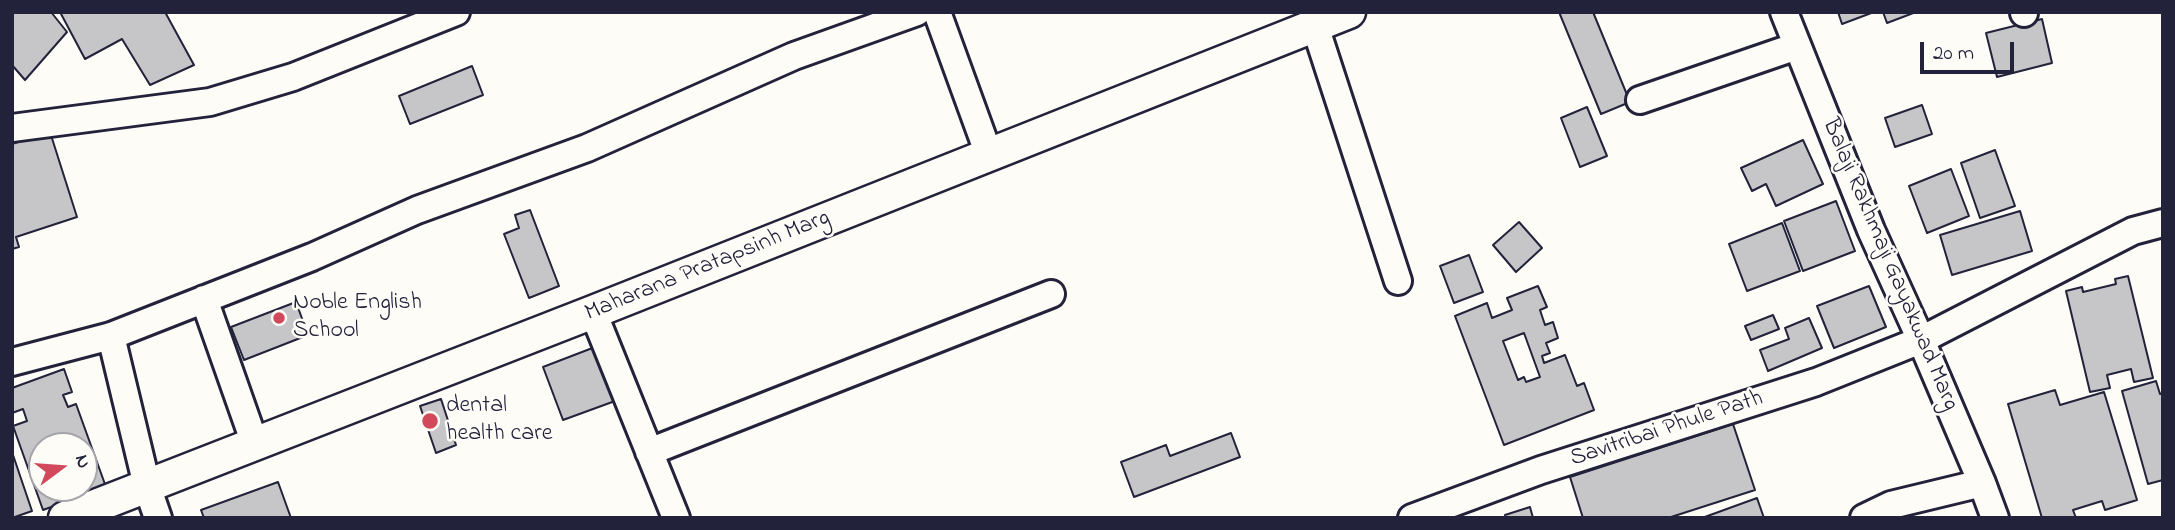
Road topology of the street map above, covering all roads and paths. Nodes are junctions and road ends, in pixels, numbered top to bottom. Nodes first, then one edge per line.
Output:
1 (456, 12) edge
2 (917, 12) edge
3 (937, 12) edge
4 (1349, 12) edge
5 (1784, 12) edge
6 (1315, 26) junction
7 (1797, 46) junction
8 (1640, 100) dead end
9 (12, 128) edge
10 (989, 155) junction
11 (2163, 223) edge
12 (1398, 281) dead end
13 (1051, 293) dead end
14 (204, 299) junction
15 (593, 312) junction
16 (111, 336) junction
17 (1921, 340) junction
18 (12, 362) edge
19 (256, 444) junction
20 (649, 452) junction
21 (1982, 483) junction
22 (147, 486) junction
23 (65, 518) edge
24 (158, 518) edge
25 (676, 518) edge
26 (1412, 518) edge
27 (1864, 518) edge
28 (1995, 518) edge

1 - 9 street
2 - 14 street
3 - 10 street
4 - 6 street, Maharana Pratapsinh Marg
5 - 7 street, Balaji Rakhmaji Gayakwad Marg
6 - 10 street, Maharana Pratapsinh Marg
6 - 12 street
7 - 8 street
7 - 17 street, Balaji Rakhmaji Gayakwad Marg
10 - 15 street, Maharana Pratapsinh Marg
11 - 17 street, Savitribai Phule Path
13 - 20 street
14 - 16 street
14 - 19 street
15 - 19 street, Maharana Pratapsinh Marg
15 - 20 street
16 - 18 street
16 - 22 street
17 - 21 street, Balaji Rakhmaji Gayakwad Marg
17 - 26 street, Savitribai Phule Path
19 - 22 street, Maharana Pratapsinh Marg
20 - 25 street
21 - 27 street
21 - 28 street, Balaji Rakhmaji Gayakwad Marg
22 - 23 street, Maharana Pratapsinh Marg
22 - 24 street

